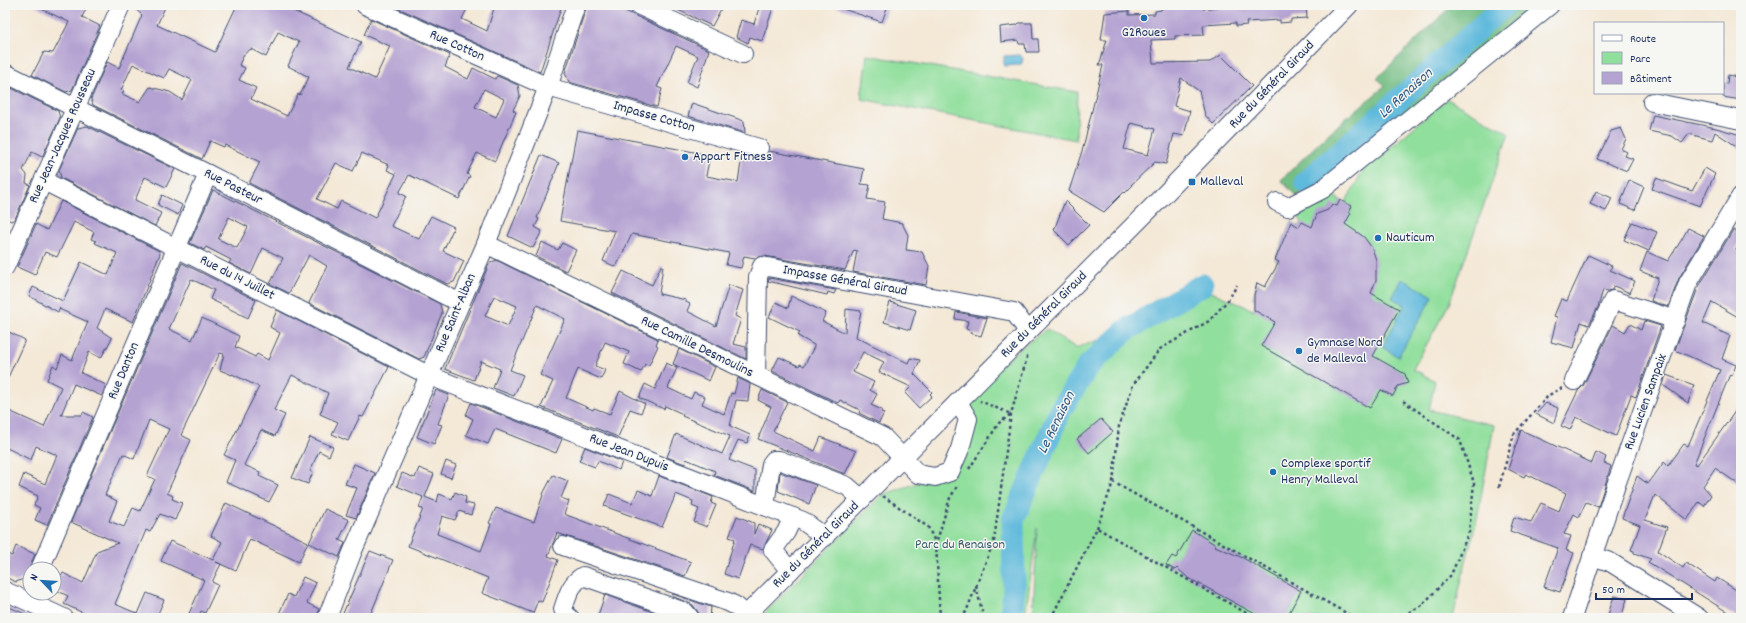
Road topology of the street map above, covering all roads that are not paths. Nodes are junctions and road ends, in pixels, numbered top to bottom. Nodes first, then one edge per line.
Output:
1 (120, 5) edge
2 (366, 5) edge
3 (576, 5) edge
4 (638, 5) edge
5 (1550, 5) edge
6 (1347, 6) edge
7 (743, 54) dead end
8 (5, 73) edge
9 (548, 87) junction
10 (1652, 102) dead end
11 (75, 108) junction
12 (1741, 120) edge
13 (760, 148) dead end
14 (208, 174) junction
15 (44, 180) junction
16 (1741, 196) edge
17 (1277, 202) dead end
18 (12, 233) edge
19 (486, 244) junction
20 (177, 246) junction
21 (5, 267) edge
22 (460, 303) junction
23 (1676, 320) junction
24 (1028, 331) junction
25 (430, 376) junction
26 (756, 376) junction
27 (1574, 381) road end
28 (958, 402) junction
29 (903, 456) junction
30 (870, 496) junction
31 (765, 506) junction
32 (793, 517) junction
33 (825, 537) junction
34 (563, 546) dead end
35 (1592, 556) junction
36 (43, 561) edge
37 (790, 571) junction
38 (5, 591) edge
39 (30, 604) edge
40 (745, 616) edge
41 (64, 618) edge
42 (327, 618) edge
43 (570, 618) edge
44 (690, 618) edge
45 (1572, 618) edge
46 (1699, 618) edge

1 - 11 street, Rue Jean-Jacques Rousseau
2 - 9 street, Rue Cotton
3 - 9 street, Rue Saint-Alban
4 - 7 street
5 - 17 street
6 - 24 street, Rue du Général Giraud
8 - 11 street, Rue Pasteur
9 - 13 street, Impasse Cotton
9 - 19 street, Rue Saint-Alban
10 - 12 street
11 - 14 street, Rue Pasteur
11 - 15 street, Rue Jean-Jacques Rousseau
14 - 20 street, Rue Danton
14 - 22 street, Rue Pasteur
15 - 18 street, Rue Jean-Jacques Rousseau
15 - 20 street, Rue du 14 Juillet
16 - 23 street, Rue Lucien Sampaix
18 - 21 street, Rue Jean-Jacques Rousseau
19 - 22 street, Rue Saint-Alban
19 - 26 street, Rue Camille Desmoulins
20 - 25 street, Rue du 14 Juillet
20 - 36 street, Rue Danton
22 - 25 street, Rue Saint-Alban
23 - 27 street
23 - 35 street, Rue Lucien Sampaix
24 - 26 street, Impasse Général Giraud
24 - 28 street, Rue du Général Giraud
25 - 31 street, Rue Jean Dupuis
25 - 42 street, Rue Saint-Alban
26 - 29 street, Rue Camille Desmoulins
28 - 29 street, Rue du Général Giraud
28 - 29 street, Rue Camille Desmoulins
29 - 30 street, Rue du Général Giraud
30 - 31 street
30 - 33 street, Rue du Général Giraud
31 - 32 street, Rue Jean Dupuis
32 - 33 street, Rue Jean Dupuis
32 - 37 street
33 - 37 street, Rue du Général Giraud
34 - 40 street
35 - 45 street, Rue Lucien Sampaix
35 - 46 street
37 - 40 street, Rue du Général Giraud
38 - 39 street
39 - 41 street
43 - 44 street

